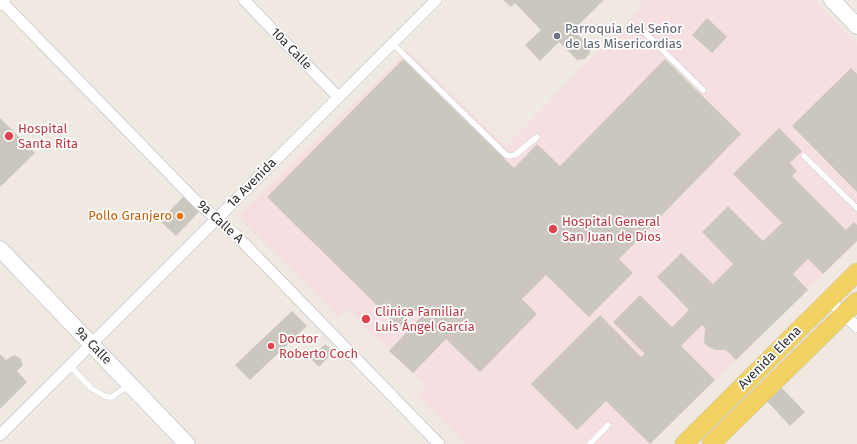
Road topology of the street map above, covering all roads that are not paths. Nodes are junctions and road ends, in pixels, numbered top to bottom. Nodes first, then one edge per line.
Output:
1 (244, 0) edge
2 (436, 0) edge
3 (832, 0) edge
4 (1, 1) edge
5 (857, 26) edge
6 (643, 31) dead end
7 (393, 44) junction
8 (703, 90) dead end
9 (338, 97) junction
10 (537, 136) dead end
11 (804, 156) dead end
12 (857, 208) edge
13 (217, 218) junction
14 (0, 249) edge
15 (857, 272) edge
16 (829, 300) junction
17 (857, 301) edge
18 (844, 314) junction
19 (857, 327) edge
20 (91, 344) junction
21 (69, 365) junction
22 (129, 384) junction
23 (608, 425) dead end
24 (0, 434) edge
25 (187, 444) edge
26 (439, 444) edge
27 (590, 444) edge
28 (684, 444) edge
29 (711, 444) edge

1 - 9 street, 10a Calle
2 - 7 street, 1a Avenida
3 - 5 main road
4 - 13 street, 9a Calle A
6 - 8 lane
7 - 9 street, 1a Avenida
7 - 10 lane
9 - 13 street, 1a Avenida
11 - 12 lane
13 - 20 street, 1a Avenida
13 - 26 street, 9a Calle A
14 - 20 main road, 9a Calle
15 - 16 main road, Avenida Elena
16 - 18 street
16 - 28 main road, Avenida Elena
17 - 18 main road, Avenida Elena
18 - 19 street
18 - 29 main road, Avenida Elena
20 - 21 street, 1a Avenida
20 - 22 main road, 9a Calle
21 - 22 lane
21 - 24 street, 1a Avenida
22 - 25 main road, 9a Calle
23 - 27 lane

